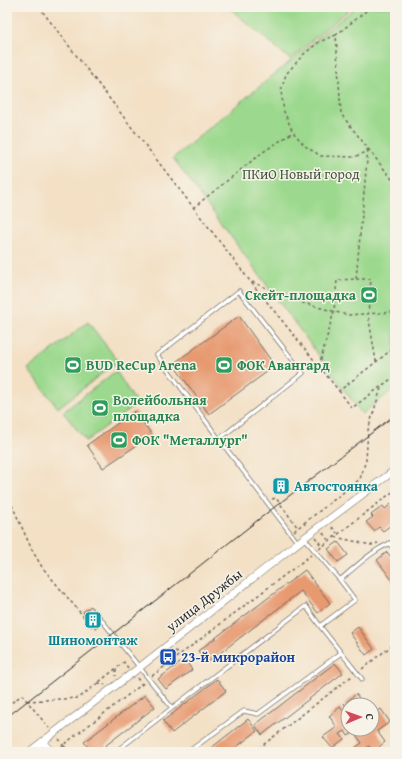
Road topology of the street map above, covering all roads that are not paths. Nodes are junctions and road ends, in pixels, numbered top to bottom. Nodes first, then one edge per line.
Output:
1 (219, 439) junction
2 (395, 470) edge
3 (301, 540) junction
4 (395, 542) edge
5 (389, 543) junction
6 (395, 550) edge
7 (340, 580) junction
8 (96, 612) dead end
9 (320, 626) junction
10 (341, 653) junction
11 (140, 667) junction
12 (362, 679) dead end
13 (172, 708) junction
14 (42, 742) junction
15 (29, 752) edge
16 (54, 752) edge
17 (122, 752) edge
18 (188, 752) edge

1 - 1 lane
1 - 3 lane
2 - 3 street, улица Дружбы
3 - 7 lane
3 - 11 street, улица Дружбы
4 - 5 lane
5 - 6 lane
5 - 7 lane
7 - 9 lane
8 - 11 lane
9 - 10 lane
9 - 13 lane
10 - 12 lane
10 - 18 lane
11 - 13 lane
11 - 14 street, улица Дружбы
13 - 17 lane
14 - 15 street, улица Дружбы
14 - 16 street

